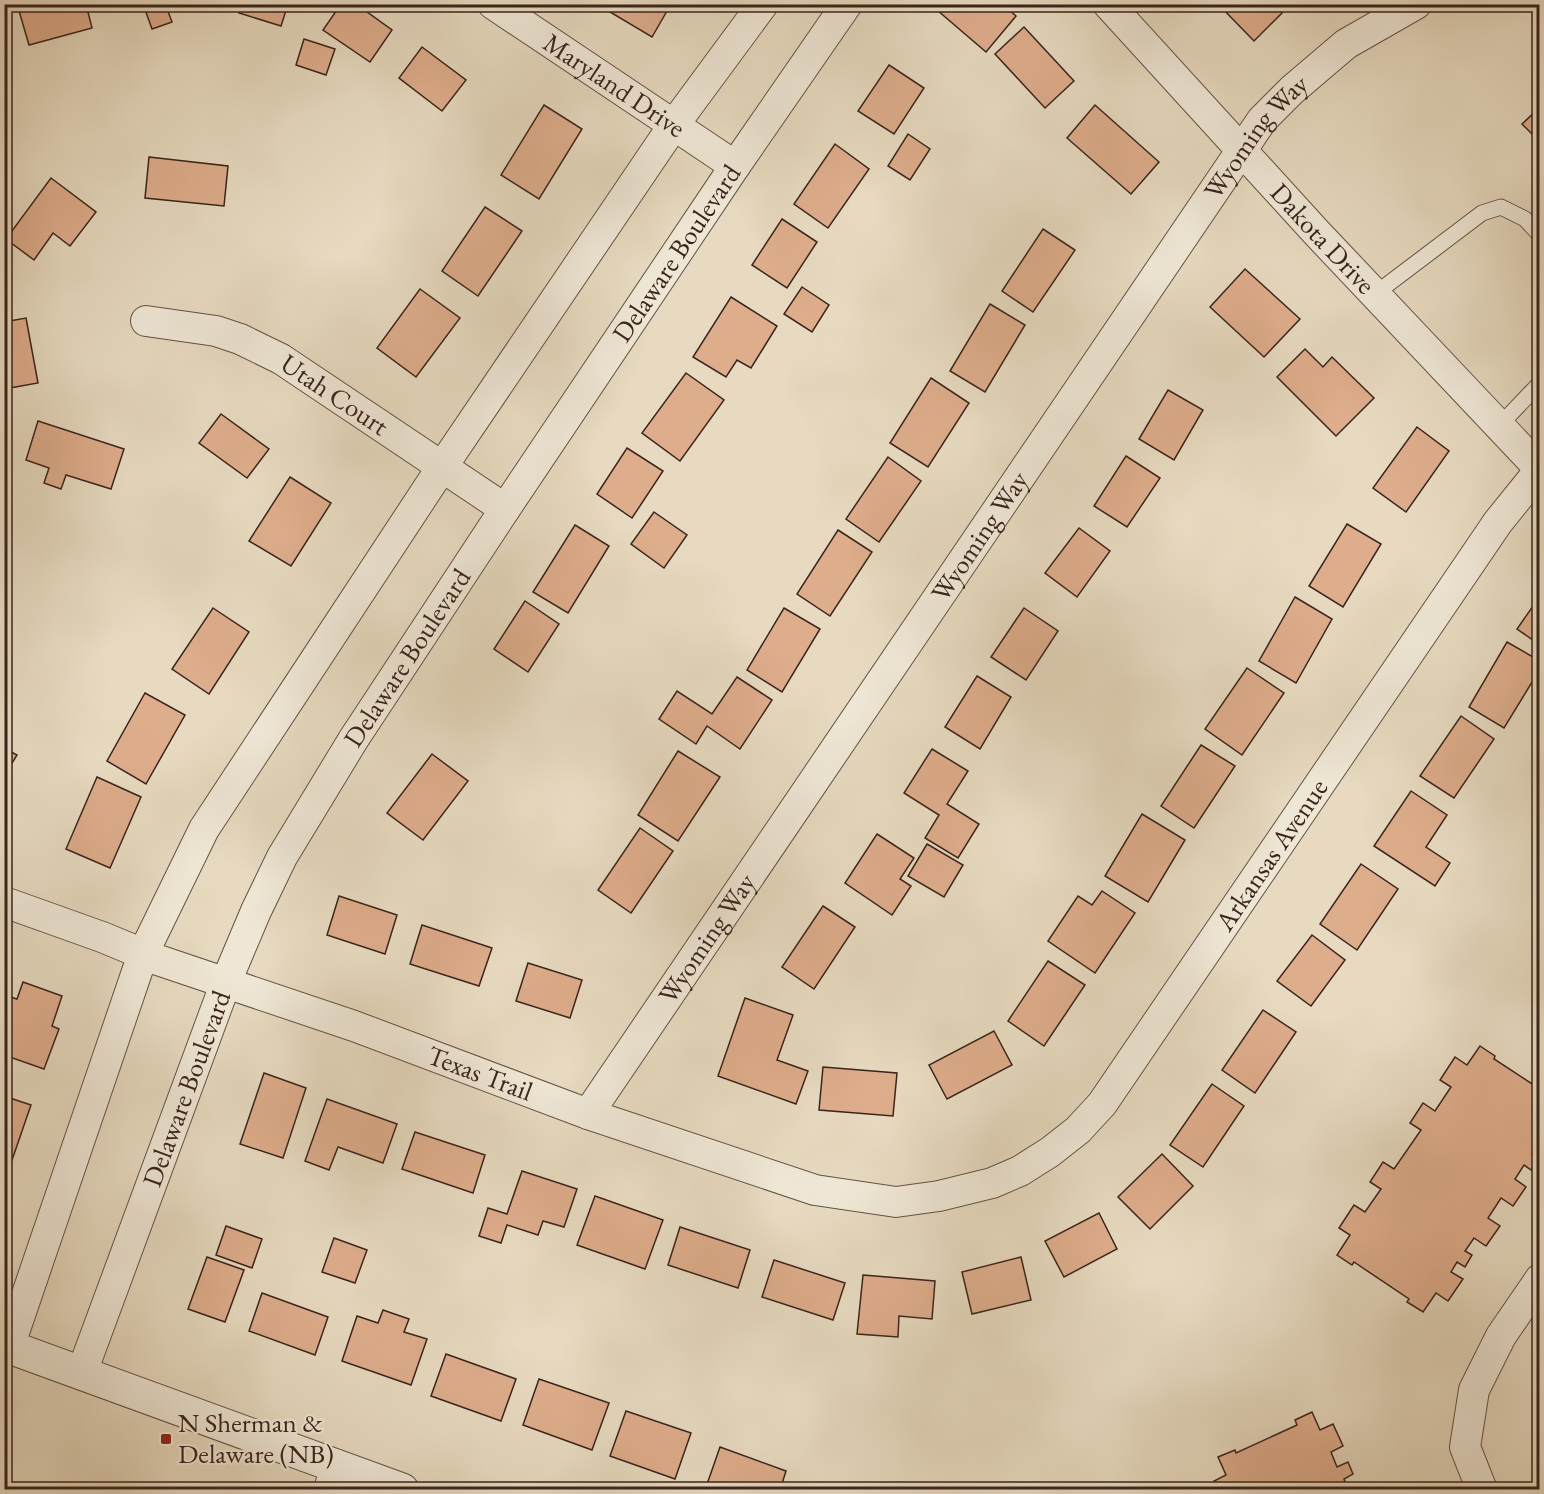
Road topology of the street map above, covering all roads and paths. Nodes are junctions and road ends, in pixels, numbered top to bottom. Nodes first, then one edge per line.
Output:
1 (494, 4) edge
2 (763, 4) edge
3 (847, 4) edge
4 (1108, 4) edge
5 (1416, 4) edge
6 (673, 126) junction
7 (1242, 150) junction
8 (735, 166) junction
9 (1539, 236) edge
10 (1376, 294) junction
11 (146, 321) dead end
12 (1539, 383) edge
13 (1499, 426) junction
14 (442, 467) junction
15 (1539, 469) edge
16 (505, 509) junction
17 (4, 902) edge
18 (143, 954) junction
19 (226, 982) junction
20 (588, 1114) junction
21 (962, 1191) joint
22 (1539, 1279) edge
23 (7, 1346) edge
24 (82, 1372) junction
25 (333, 1477) edge
26 (402, 1490) edge
27 (1482, 1490) edge

1 - 6 street, Maryland Drive
2 - 6 street
3 - 8 street, Delaware Boulevard
4 - 7 street, Dakota Drive
5 - 7 street, Wyoming Way
6 - 8 street, Maryland Drive
6 - 14 street
7 - 10 street, Dakota Drive
7 - 20 street, Wyoming Way
8 - 16 street, Delaware Boulevard
9 - 10 lane
10 - 13 street, Dakota Drive
11 - 14 street, Utah Court
12 - 13 lane
13 - 15 street, Dakota Drive
14 - 16 street, Utah Court
14 - 18 street
15 - 21 street, Arkansas Avenue
16 - 19 street, Delaware Boulevard
17 - 18 street, Texas Trail
18 - 19 street, Texas Trail
18 - 23 street
19 - 20 street, Texas Trail
19 - 24 street, Delaware Boulevard
20 - 21 street, Texas Trail
22 - 27 street
23 - 24 street
24 - 25 street
25 - 26 street

